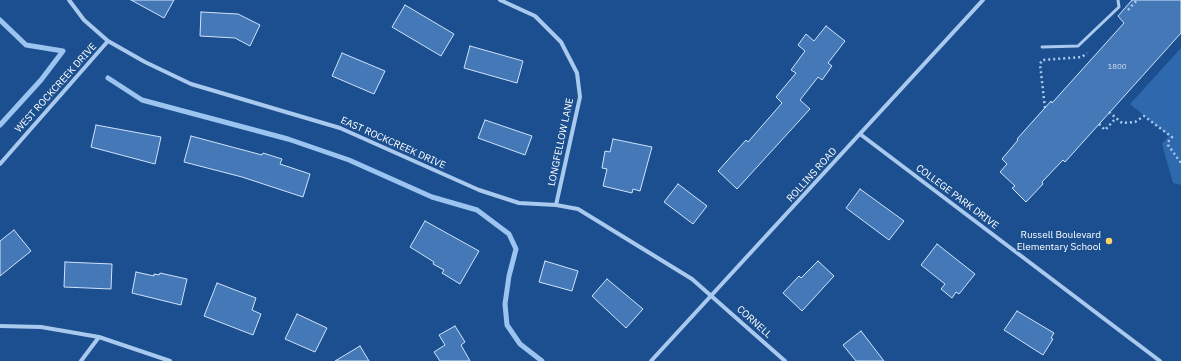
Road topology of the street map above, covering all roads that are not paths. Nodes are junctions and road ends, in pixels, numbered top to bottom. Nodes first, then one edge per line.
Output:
1 (69, 0) edge
2 (500, 0) edge
3 (983, 0) edge
4 (1118, 0) edge
5 (108, 41) junction
6 (1042, 47) dead end
7 (860, 134) junction
8 (0, 164) edge
9 (556, 205) junction
10 (713, 295) junction
11 (0, 326) edge
12 (99, 337) junction
13 (81, 361) edge
14 (170, 361) edge
15 (651, 361) edge
16 (785, 361) edge
17 (1160, 361) edge

1 - 5 street, EAST ROCKCREEK DRIVE
2 - 9 street, LONGFELLOW LANE
3 - 7 street, ROLLINS ROAD
4 - 6 lane
5 - 8 street, WEST ROCKCREEK DRIVE
5 - 9 street, EAST ROCKCREEK DRIVE
7 - 10 street, ROLLINS ROAD
7 - 17 street, COLLEGE PARK DRIVE
9 - 10 street, EAST ROCKCREEK DRIVE
10 - 15 street, ROLLINS ROAD
10 - 16 street, CORNELL
11 - 12 street
12 - 13 street
12 - 14 street

